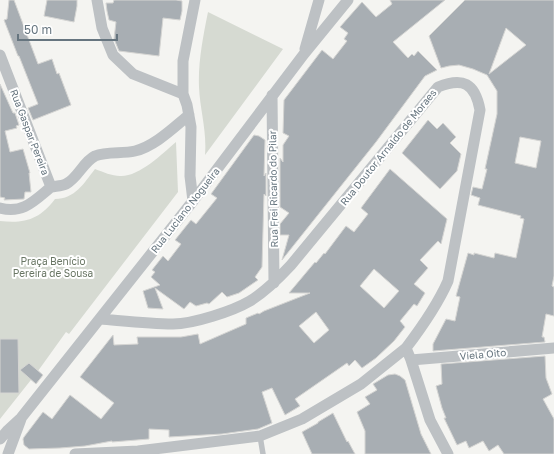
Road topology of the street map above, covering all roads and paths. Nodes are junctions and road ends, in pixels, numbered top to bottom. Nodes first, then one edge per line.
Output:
1 (98, 0) edge
2 (195, 0) edge
3 (319, 0) edge
4 (348, 0) edge
5 (304, 54) junction
6 (0, 55) edge
7 (183, 94) junction
8 (272, 95) junction
9 (189, 115) junction
10 (51, 187) junction
11 (193, 201) junction
12 (0, 208) edge
13 (274, 283) junction
14 (100, 319) junction
15 (406, 348) junction
16 (554, 348) edge
17 (411, 360) junction
18 (21, 418) junction
19 (260, 436) junction
20 (0, 439) edge
21 (137, 452) edge
22 (8, 454) edge
23 (75, 454) edge
24 (263, 454) edge
25 (448, 454) edge

1 - 7 street
2 - 7 street
3 - 5 street
4 - 5 street, Rua Luciano Nogueira
5 - 8 street, Rua Luciano Nogueira
6 - 10 street, Rua Gaspar Pereira
7 - 9 street
8 - 11 street, Rua Luciano Nogueira
8 - 13 street, Rua Frei Ricardo do Pilar
9 - 10 street
9 - 11 street
10 - 12 street
11 - 14 street, Rua Luciano Nogueira
13 - 14 street, Rua Doutor Arnaldo de Moraes
13 - 15 street, Rua Doutor Arnaldo de Moraes
14 - 18 street, Rua Luciano Nogueira
15 - 17 street
15 - 19 street
16 - 17 street, Viela Oito
17 - 25 street
18 - 20 street, Rua Luciano Nogueira
18 - 22 street, Rua Luciano Nogueira
19 - 21 street
19 - 24 lane
21 - 23 street

